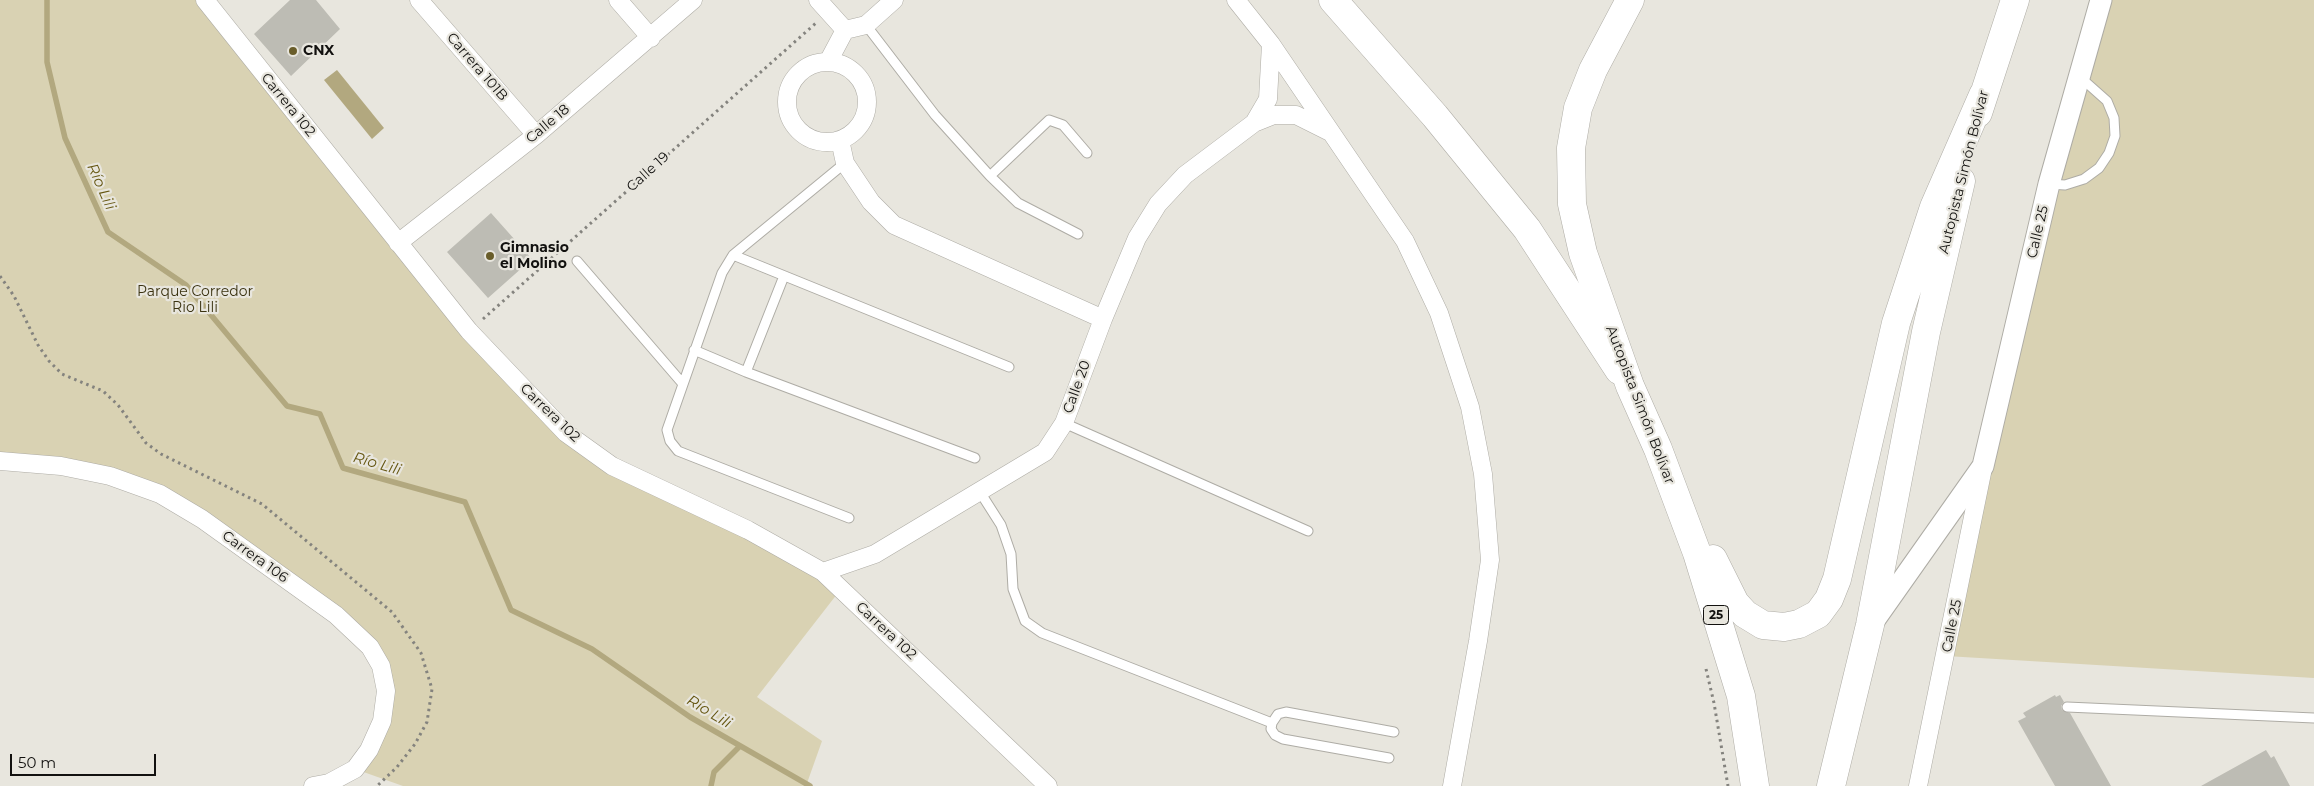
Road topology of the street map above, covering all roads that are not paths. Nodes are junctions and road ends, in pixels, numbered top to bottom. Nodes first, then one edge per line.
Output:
1 (205, 0) edge
2 (419, 0) edge
3 (618, 0) edge
4 (693, 0) edge
5 (894, 0) edge
6 (1236, 0) edge
7 (1333, 0) edge
8 (1630, 0) edge
9 (2015, 0) edge
10 (2101, 0) edge
11 (823, 6) edge
12 (866, 25) junction
13 (845, 30) junction
14 (651, 38) junction
15 (1271, 44) junction
16 (828, 62) junction
17 (2080, 77) junction
18 (1983, 95) junction
19 (1254, 123) junction
20 (536, 135) junction
21 (1334, 135) junction
22 (840, 140) junction
23 (1087, 153) dead end
24 (845, 162) junction
25 (990, 176) junction
26 (2049, 184) junction
27 (1078, 234) dead end
28 (398, 243) junction
29 (733, 255) junction
30 (577, 261) dead end
31 (784, 276) junction
32 (1103, 319) junction
33 (694, 350) junction
34 (1009, 367) dead end
35 (746, 372) junction
36 (683, 384) junction
37 (1630, 386) junction
38 (1064, 424) junction
39 (1658, 448) junction
40 (975, 458) dead end
41 (0, 461) edge
42 (1983, 466) junction
43 (980, 492) junction
44 (849, 518) dead end
45 (1308, 531) dead end
46 (823, 572) junction
47 (1870, 625) junction
48 (2067, 707) dead end
49 (2314, 718) edge
50 (1272, 723) junction
51 (1394, 732) dead end
52 (1389, 758) dead end
53 (313, 786) edge
54 (1048, 786) edge
55 (1452, 786) edge
56 (1755, 786) edge
57 (1831, 786) edge
58 (1918, 786) edge

1 - 28 street, Carrera 102
2 - 20 street, Carrera 101B
3 - 14 street
4 - 14 street, Calle 18
5 - 12 street
6 - 15 street
7 - 37 main road
8 - 37 main road, Autopista Simón Bolívar
9 - 18 main road, Autopista Simón Bolívar
10 - 17 street, Calle 25
11 - 13 street
12 - 13 street
12 - 25 lane
13 - 16 street
14 - 20 street, Calle 18
15 - 19 street, Calle 20
15 - 21 street
16 - 22 street
16 - 22 street
17 - 26 street, Calle 25
17 - 26 lane
18 - 39 main road
18 - 47 main road, Autopista Simón Bolívar
19 - 21 street, Calle 20
19 - 32 street, Calle 20
20 - 28 street, Calle 18
21 - 55 street
22 - 24 street
23 - 25 lane
24 - 29 lane
24 - 32 street
25 - 27 lane
26 - 42 street, Calle 25
28 - 46 street, Carrera 102
29 - 31 lane
29 - 33 lane
30 - 36 lane
31 - 34 lane
31 - 35 lane
32 - 38 street, Calle 20
33 - 35 lane
33 - 36 lane
35 - 40 lane
36 - 44 lane
37 - 39 main road, Autopista Simón Bolívar / 25
38 - 43 street, Calle 20
38 - 45 lane
39 - 56 main road, Autopista Simón Bolívar / 25
41 - 53 street, Carrera 106
42 - 47 street, Calle 25
42 - 58 street, Calle 25
43 - 46 street, Calle 20
43 - 50 lane
46 - 54 street, Carrera 102
47 - 57 main road, Autopista Simón Bolívar
48 - 49 lane
50 - 51 lane
50 - 52 lane

